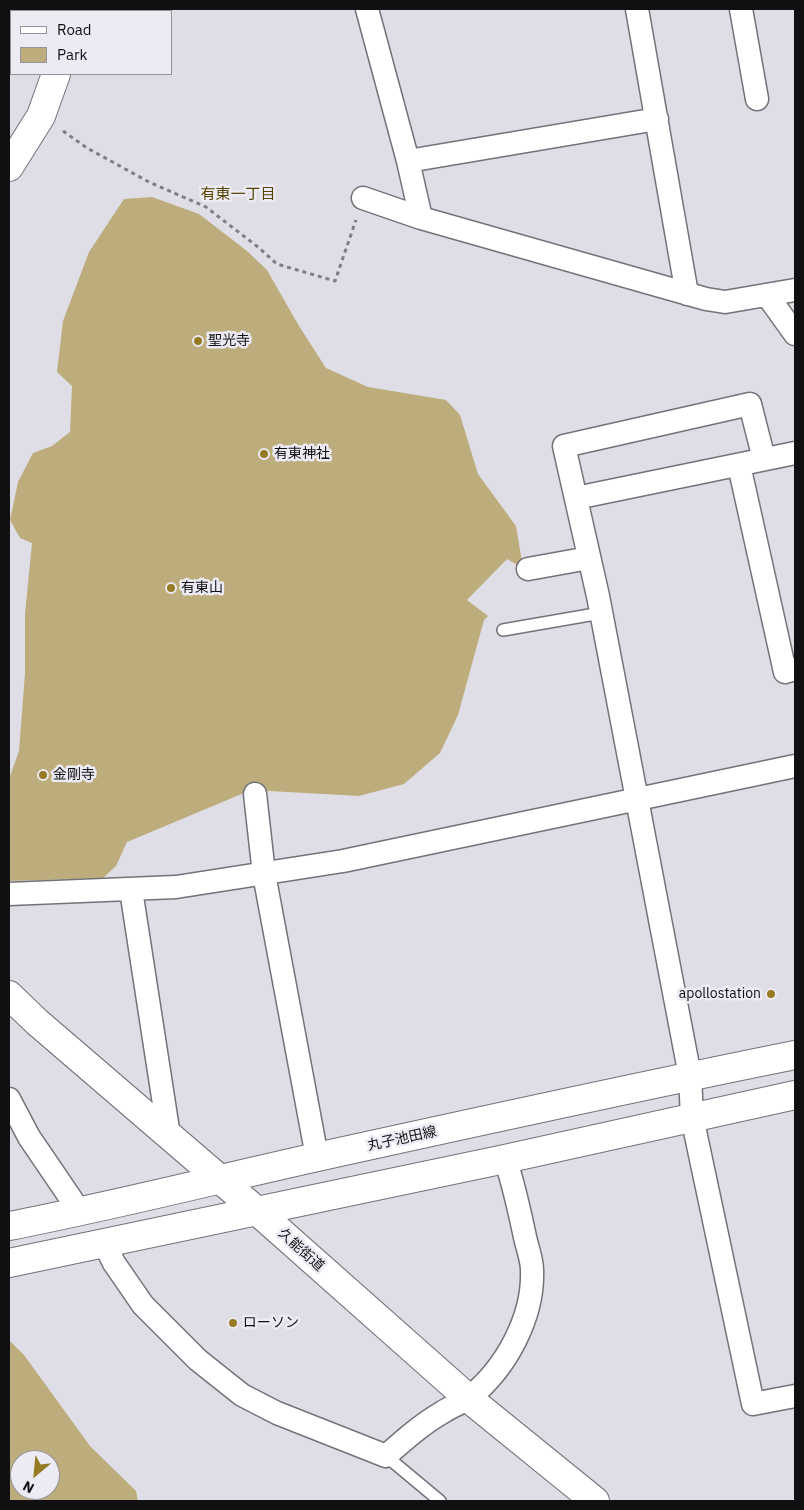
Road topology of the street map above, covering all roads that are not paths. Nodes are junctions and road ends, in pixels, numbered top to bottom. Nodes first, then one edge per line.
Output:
1 (367, 9) edge
2 (637, 9) edge
3 (741, 9) edge
4 (56, 75) edge
5 (757, 99) dead end
6 (657, 119) junction
7 (408, 161) junction
8 (9, 167) edge
9 (364, 198) road end
10 (421, 218) junction
11 (795, 290) edge
12 (687, 294) junction
13 (767, 295) junction
14 (795, 334) edge
15 (795, 453) edge
16 (764, 460) junction
17 (739, 465) junction
18 (576, 498) junction
19 (590, 558) junction
20 (528, 569) dead end
21 (601, 613) junction
22 (504, 630) dead end
23 (795, 669) edge
24 (795, 766) edge
25 (255, 794) dead end
26 (637, 799) junction
27 (264, 874) junction
28 (131, 890) junction
29 (9, 894) edge
30 (9, 995) edge
31 (795, 1055) edge
32 (690, 1076) junction
33 (795, 1095) edge
34 (9, 1099) edge
35 (692, 1117) junction
36 (169, 1136) junction
37 (317, 1157) junction
38 (505, 1159) junction
39 (220, 1179) junction
40 (257, 1211) junction
41 (80, 1212) junction
42 (9, 1226) edge
43 (104, 1244) junction
44 (9, 1263) edge
45 (795, 1396) edge
46 (468, 1398) junction
47 (386, 1456) junction
48 (440, 1501) edge
49 (595, 1501) edge

1 - 7 street
2 - 6 street
3 - 5 street
4 - 8 street
6 - 7 street
6 - 12 street
7 - 10 street
9 - 10 street
10 - 12 street
11 - 13 street
12 - 13 street
13 - 14 street
15 - 16 street
16 - 17 street
16 - 18 street
17 - 18 street
17 - 23 street
18 - 19 street
19 - 20 street
19 - 21 street
21 - 22 lane
21 - 26 street
24 - 26 street
25 - 27 street
26 - 27 street
26 - 32 street
27 - 28 street
27 - 37 street
28 - 29 street
28 - 36 street
30 - 36 street, 久能街道
31 - 32 street, 丸子池田線
32 - 35 street
32 - 37 street, 丸子池田線
33 - 35 street
34 - 41 street
35 - 38 street
35 - 45 street
36 - 39 street, 久能街道
37 - 39 street, 丸子池田線
38 - 40 street
38 - 46 street
39 - 40 street, 久能街道
39 - 41 street, 丸子池田線
40 - 43 street
40 - 46 street, 久能街道
41 - 42 street, 丸子池田線
43 - 44 street
43 - 47 street
46 - 47 street
46 - 49 street, 久能街道
47 - 48 lane

